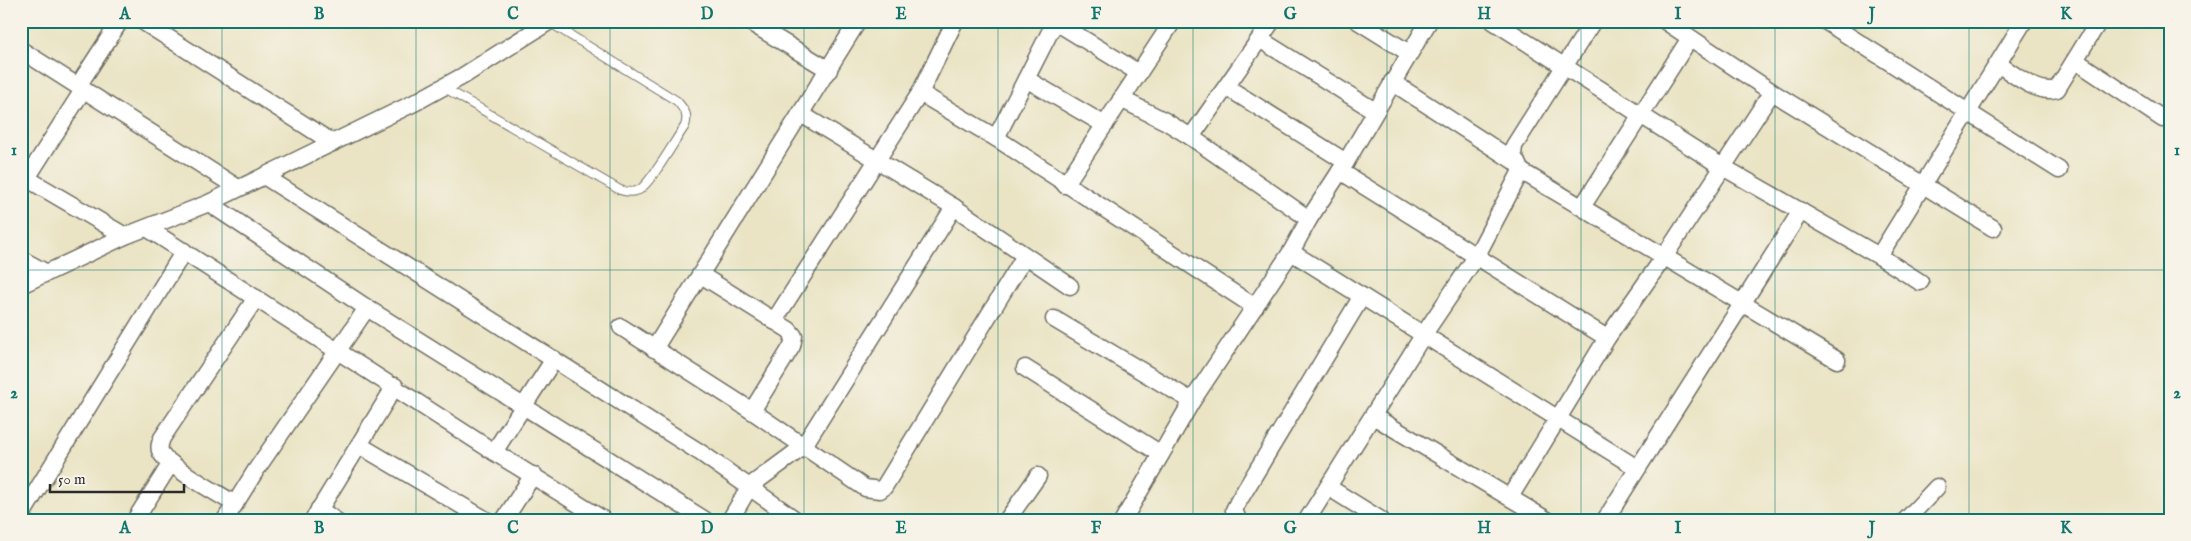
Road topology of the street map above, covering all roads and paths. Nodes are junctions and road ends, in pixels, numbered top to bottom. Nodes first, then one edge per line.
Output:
1 (120, 21) edge
2 (142, 21) edge
3 (748, 21) edge
4 (858, 21) edge
5 (955, 21) edge
6 (1173, 21) edge
7 (1272, 21) edge
8 (1358, 21) edge
9 (1429, 21) edge
10 (1493, 21) edge
11 (1593, 21) edge
12 (1665, 21) edge
13 (1825, 21) edge
14 (2024, 21) edge
15 (2100, 21) edge
16 (550, 22) edge
17 (1055, 22) edge
18 (1690, 38) junction
19 (1261, 40) junction
20 (21, 50) edge
21 (1409, 53) junction
22 (2076, 61) junction
23 (1998, 64) junction
24 (1564, 65) junction
25 (829, 70) junction
26 (1139, 73) junction
27 (1026, 79) junction
28 (1392, 82) junction
29 (81, 88) junction
30 (443, 88) junction
31 (1228, 88) junction
32 (1772, 92) junction
33 (920, 93) junction
34 (1121, 99) junction
35 (1375, 111) junction
36 (1968, 113) junction
37 (801, 114) junction
38 (1642, 114) junction
39 (2162, 119) dead end
40 (1105, 125) junction
41 (1191, 137) junction
42 (996, 138) junction
43 (333, 143) junction
44 (875, 160) junction
45 (1721, 166) junction
46 (1343, 167) junction
47 (1519, 167) junction
48 (2059, 170) dead end
49 (264, 176) junction
50 (24, 177) edge
51 (1923, 183) junction
52 (1065, 185) junction
53 (238, 188) junction
54 (208, 203) junction
55 (954, 207) junction
56 (1582, 207) junction
57 (1801, 211) junction
58 (1309, 219) junction
59 (147, 228) junction
60 (1993, 228) dead end
61 (124, 236) junction
62 (184, 251) junction
63 (1291, 252) junction
64 (1025, 256) junction
65 (1879, 256) junction
66 (1476, 257) junction
67 (1664, 257) junction
68 (21, 259) edge
69 (47, 273) junction
70 (701, 275) junction
71 (1920, 282) dead end
72 (21, 285) edge
73 (1070, 286) dead end
74 (1362, 296) junction
75 (256, 298) junction
76 (1741, 304) junction
77 (1255, 307) junction
78 (367, 308) junction
79 (1054, 318) dead end
80 (774, 321) junction
81 (620, 327) dead end
82 (1424, 334) junction
83 (1607, 338) junction
84 (654, 349) junction
85 (338, 352) junction
86 (554, 359) junction
87 (1837, 360) dead end
88 (1025, 368) dead end
89 (395, 386) junction
90 (1192, 401) junction
91 (524, 407) junction
92 (752, 411) junction
93 (1373, 416) junction
94 (1556, 420) junction
95 (359, 445) junction
96 (803, 446) junction
97 (494, 452) junction
98 (1161, 454) junction
99 (171, 463) junction
100 (1637, 468) junction
101 (533, 475) junction
102 (1038, 476) dead end
103 (750, 486) junction
104 (1328, 487) junction
105 (1937, 487) dead end
106 (1510, 497) junction
107 (234, 504) junction
108 (316, 515) edge
109 (21, 516) edge
110 (135, 520) edge
111 (225, 520) edge
112 (335, 520) edge
113 (486, 520) edge
114 (504, 520) edge
115 (604, 520) edge
116 (705, 520) edge
117 (730, 520) edge
118 (796, 520) edge
119 (1008, 520) edge
120 (1123, 520) edge
121 (1238, 520) edge
122 (1307, 520) edge
123 (1381, 520) edge
124 (1547, 520) edge
125 (1605, 520) edge
126 (1906, 520) edge

1 - 29 street
2 - 43 street
3 - 25 street
4 - 25 street
5 - 33 street
6 - 26 street
7 - 19 street
8 - 21 street
9 - 21 street
10 - 24 street
11 - 24 street
12 - 18 street
13 - 36 street
14 - 23 street
15 - 22 street
16 - 30 street
16 - 30 lane
17 - 26 street
17 - 27 street
18 - 32 street
18 - 38 street
19 - 31 street
19 - 35 street
20 - 29 street
21 - 28 street
22 - 23 street
22 - 39 street
23 - 36 street
24 - 38 street
24 - 47 street
25 - 37 street
26 - 34 street
27 - 40 street
27 - 42 street
28 - 35 street
28 - 47 street
29 - 50 street
29 - 53 street
30 - 43 street
31 - 41 street
31 - 46 street
32 - 45 street
32 - 51 street
33 - 42 street
33 - 44 street
34 - 40 street
34 - 41 street
35 - 46 street
36 - 48 street
36 - 51 street
37 - 44 street
37 - 70 street
38 - 45 street
38 - 56 street
40 - 52 street
41 - 58 street
42 - 52 street
43 - 49 street
44 - 55 street
44 - 80 street
45 - 57 street
45 - 67 street
46 - 58 street
46 - 66 street
47 - 56 street
47 - 66 street
49 - 53 street
49 - 86 street
50 - 61 street
51 - 60 street
51 - 65 street
52 - 77 street
53 - 54 street
54 - 59 street
54 - 78 street
55 - 64 street
55 - 96 street
56 - 67 street
57 - 65 street
57 - 76 street
58 - 63 street
59 - 61 street
59 - 62 street
61 - 69 street
62 - 75 street
62 - 109 street
63 - 74 street
63 - 77 street
64 - 73 street
64 - 96 street
65 - 71 street
66 - 82 street
66 - 83 street
67 - 76 street
67 - 83 street
68 - 69 street
69 - 72 street
70 - 80 street
70 - 84 street
74 - 82 street
74 - 121 street
75 - 85 street
75 - 99 street
76 - 87 street
76 - 100 street
77 - 90 street
78 - 85 street
78 - 91 street
79 - 90 street
80 - 92 street
81 - 84 street
82 - 93 street
82 - 94 street
83 - 94 street
84 - 92 street
85 - 89 street
85 - 107 street
86 - 91 street
86 - 103 street
88 - 98 street
89 - 95 street
89 - 97 street
90 - 98 street
91 - 97 street
91 - 116 street
92 - 96 street
93 - 104 street
93 - 106 street
94 - 100 street
94 - 106 street
95 - 108 street
95 - 113 street
96 - 103 street
97 - 101 street
98 - 120 street
99 - 107 street
99 - 110 street
100 - 125 street
101 - 114 street
101 - 115 street
102 - 119 street
103 - 117 street
103 - 118 street
104 - 122 street
104 - 123 street
105 - 126 street
106 - 124 street
107 - 111 street
108 - 112 street

